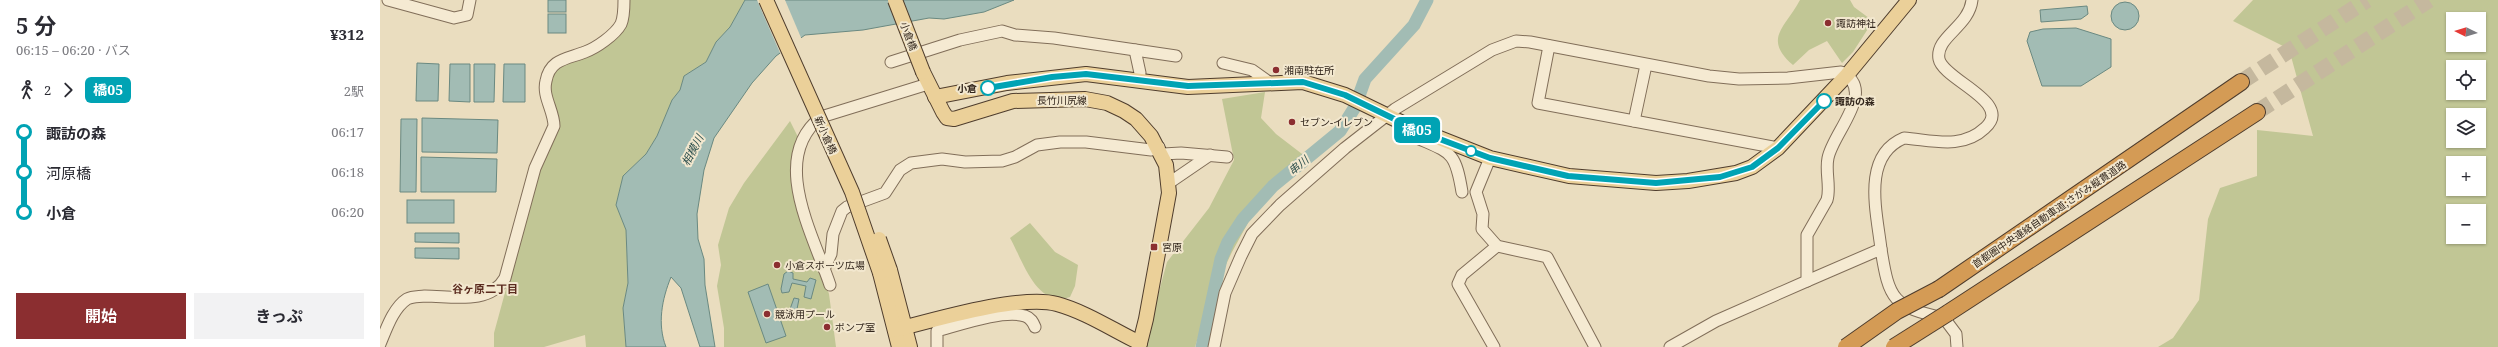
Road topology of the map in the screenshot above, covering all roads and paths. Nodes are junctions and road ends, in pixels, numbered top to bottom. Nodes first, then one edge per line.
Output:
1 (388, 0) edge
2 (470, 0) edge
3 (624, 0) edge
4 (766, 0) edge
5 (776, 0) edge
6 (894, 0) edge
7 (1909, 0) edge
8 (1972, 0) edge
9 (1549, 46) junction
10 (1135, 50) junction
11 (1176, 56) dead end
12 (891, 62) dead end
13 (1223, 63) dead end
14 (1646, 65) junction
15 (1847, 75) junction
16 (925, 78) junction
17 (1139, 80) junction
18 (1269, 82) junction
19 (2241, 82) tunnel mouth
20 (935, 97) junction
21 (2257, 112) tunnel mouth
22 (1384, 115) junction
23 (1634, 121) junction
24 (1409, 126) junction
25 (1778, 148) junction
26 (1161, 150) junction
27 (1210, 155) junction
28 (1227, 157) dead end
29 (1490, 158) junction
30 (1169, 183) junction
31 (1462, 192) dead end
32 (1497, 246) junction
33 (1881, 249) junction
34 (824, 269) junction
35 (885, 271) junction
36 (1807, 281) junction
37 (830, 285) dead end
38 (1939, 289) junction
39 (981, 315) junction
40 (1035, 327) dead end
41 (901, 329) junction
42 (380, 344) edge
43 (1139, 345) edge
44 (1898, 345) edge
45 (899, 347) edge
46 (910, 347) edge
47 (937, 347) edge
48 (1214, 347) edge
49 (1494, 347) edge
50 (1594, 347) edge
51 (1670, 347) edge
52 (1846, 347) edge
53 (1858, 347) edge
54 (1957, 347) edge

1 - 2 street
3 - 42 street
4 - 35 main road, 新小倉橋, bridge
5 - 35 main road, 新小倉橋, bridge
6 - 16 main road, 小倉橋, bridge
7 - 15 main road
8 - 33 street
9 - 14 street
9 - 22 street
9 - 23 street
10 - 11 street
10 - 12 street
10 - 17 street
13 - 18 street
14 - 15 street
14 - 23 street
15 - 25 main road
15 - 36 street
16 - 20 main road, 長竹川尻線
16 - 34 street
17 - 18 main road
17 - 20 main road
18 - 22 main road
19 - 38 highway, 首都圏中央連絡自動車道;さがみ縦貫道路
20 - 26 main road, 長竹川尻線
21 - 44 highway, bridge
22 - 24 main road
22 - 48 street
23 - 25 street
24 - 29 main road
24 - 31 street
25 - 29 main road
26 - 27 street
26 - 30 main road, 長竹川尻線
26 - 34 street
27 - 28 street
27 - 30 street
29 - 32 street
30 - 43 main road, 長竹川尻線
32 - 49 street
32 - 50 street
33 - 36 street
33 - 54 street
34 - 37 street
35 - 41 main road
36 - 51 street
38 - 52 highway, bridge
38 - 53 highway, 首都圏中央連絡自動車道;さがみ縦貫道路, bridge
39 - 40 street
39 - 41 main road, 長竹川尻線
39 - 43 main road, 長竹川尻線
39 - 47 street
41 - 45 main road
41 - 46 main road

